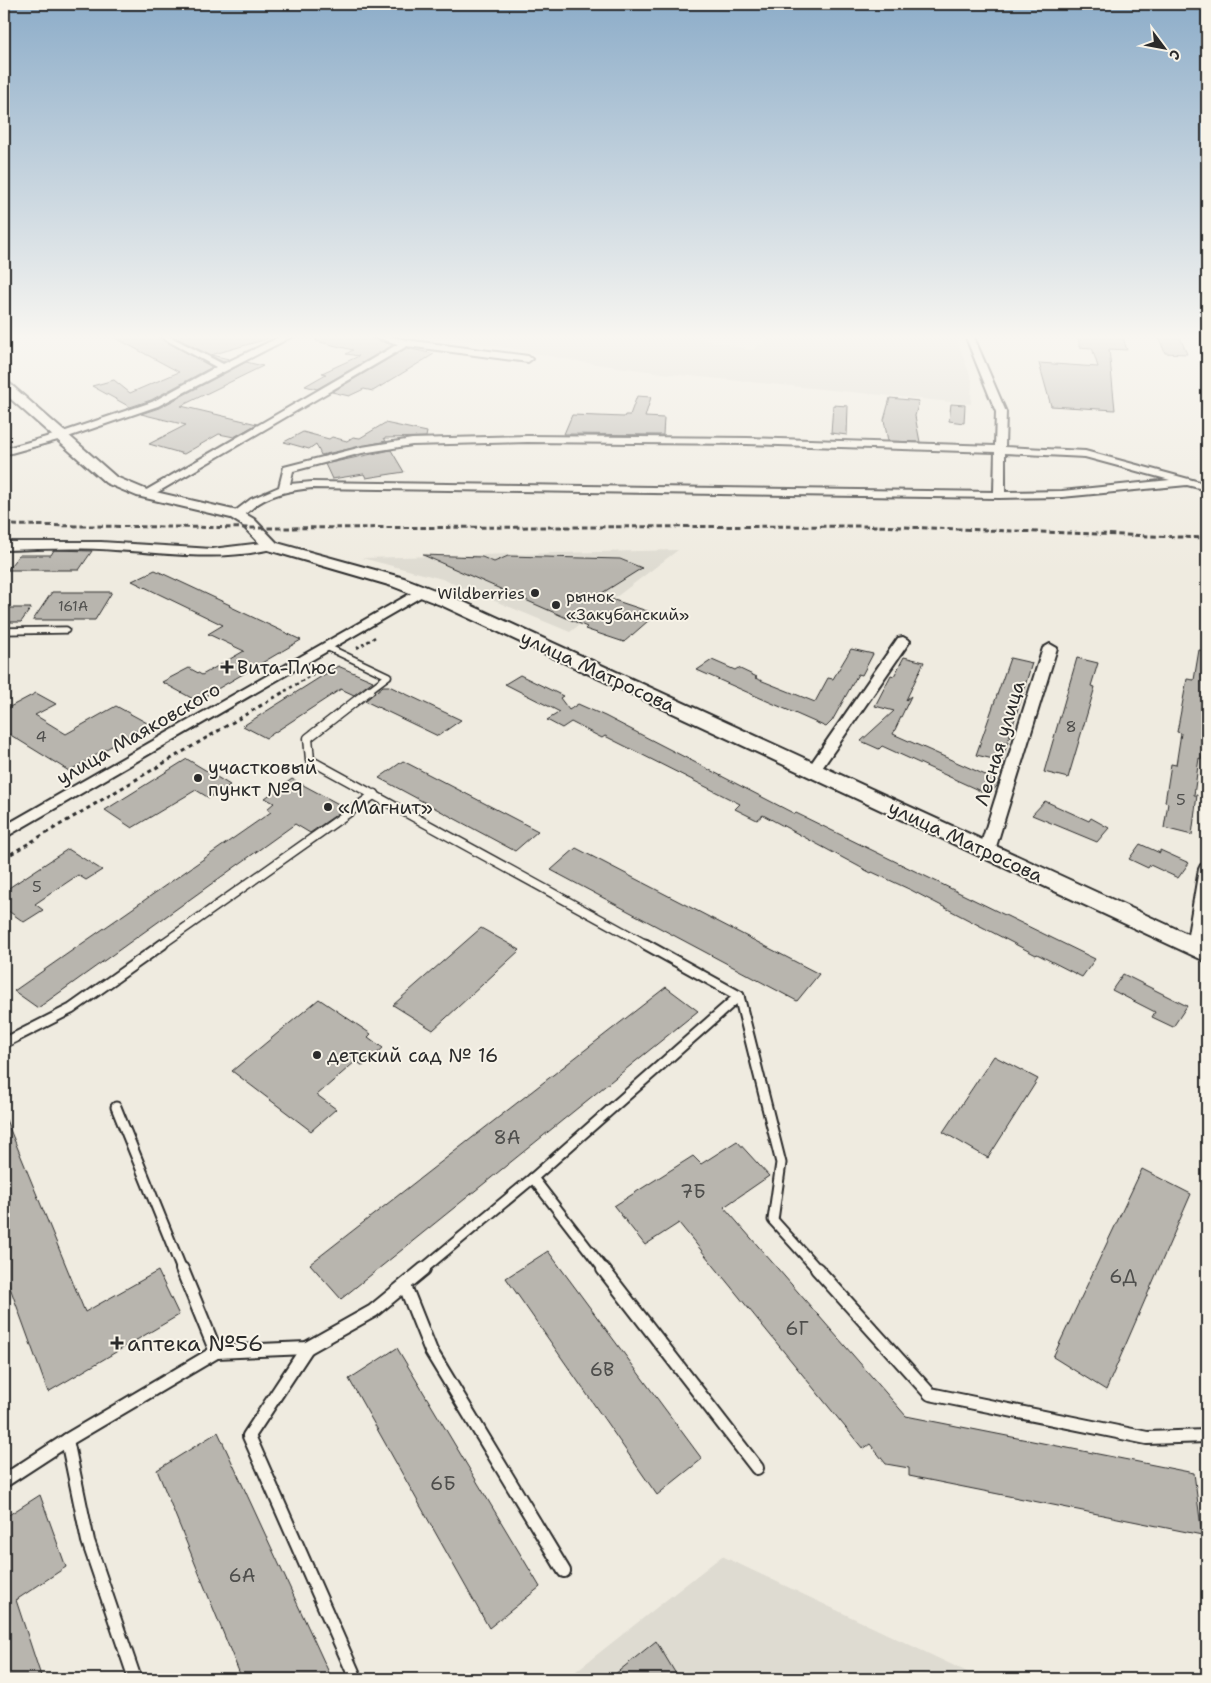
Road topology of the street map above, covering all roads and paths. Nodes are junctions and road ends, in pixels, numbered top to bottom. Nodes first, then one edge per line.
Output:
1 (36, 414) edge
2 (127, 414) edge
3 (286, 414) edge
4 (1001, 414) edge
5 (62, 436) junction
6 (998, 450) junction
7 (4, 452) edge
8 (1185, 482) junction
9 (1207, 487) edge
10 (284, 488) junction
11 (147, 494) junction
12 (999, 495) junction
13 (236, 515) junction
14 (4, 546) edge
15 (271, 546) junction
16 (422, 591) junction
17 (66, 630) dead end
18 (384, 631) dead end
19 (4, 632) edge
20 (903, 641) dead end
21 (327, 647) junction
22 (1050, 648) dead end
23 (344, 656) junction
24 (813, 771) junction
25 (375, 794) junction
26 (4, 834) edge
27 (987, 850) junction
28 (4, 858) edge
29 (1207, 869) edge
30 (1201, 950) edge
31 (739, 996) junction
32 (4, 1043) edge
33 (116, 1107) dead end
34 (533, 1178) junction
35 (405, 1286) junction
36 (307, 1348) junction
37 (216, 1352) junction
38 (1207, 1436) edge
39 (67, 1440) junction
40 (757, 1468) dead end
41 (4, 1481) edge
42 (564, 1571) dead end
43 (135, 1679) edge
44 (356, 1679) edge

1 - 5 main road, улица Матросова
2 - 5 street
3 - 11 street
4 - 6 street
5 - 7 street
5 - 11 main road, улица Матросова
6 - 8 street
6 - 10 street
6 - 12 street
8 - 9 street
8 - 12 street
10 - 12 street
10 - 13 street
11 - 13 main road, улица Матросова
13 - 15 main road, улица Матросова
14 - 15 street
15 - 16 main road, улица Матросова
16 - 21 street, улица Маяковского
16 - 24 main road, улица Матросова
17 - 19 lane
18 - 23 path
20 - 24 street
21 - 23 lane
21 - 26 street, улица Маяковского
22 - 27 street, Лесная улица
23 - 25 lane
23 - 28 path
24 - 27 main road, улица Матросова
25 - 31 lane
25 - 32 lane
27 - 30 main road, улица Матросова
29 - 30 street
31 - 34 lane
31 - 38 lane
33 - 37 lane
34 - 35 lane
34 - 40 lane
35 - 36 lane
35 - 42 lane
36 - 37 lane
36 - 44 lane
37 - 39 lane
39 - 41 lane
39 - 43 lane

